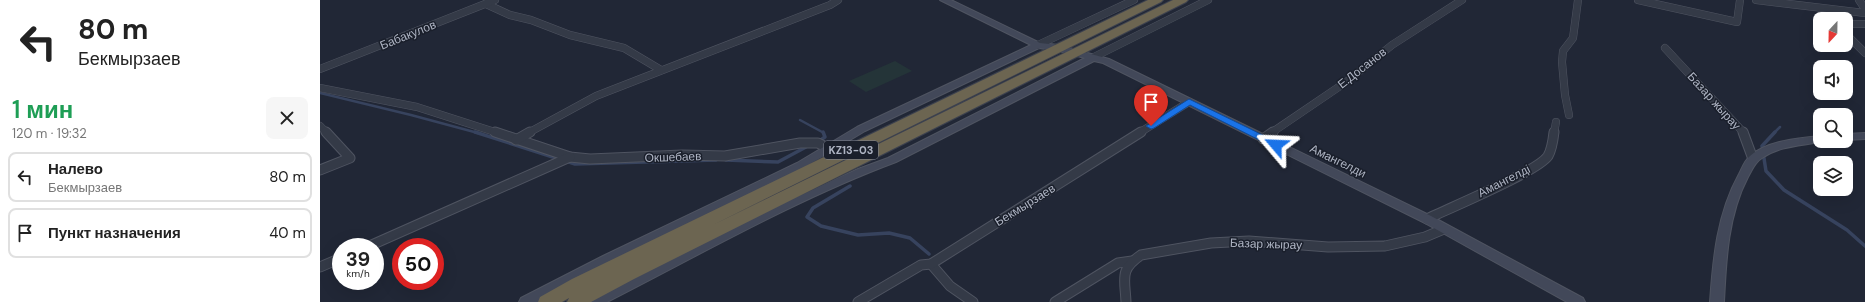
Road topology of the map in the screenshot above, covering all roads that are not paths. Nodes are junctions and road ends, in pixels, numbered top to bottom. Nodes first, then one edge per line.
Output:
1 (495, 0) edge
2 (838, 0) edge
3 (944, 0) edge
4 (1134, 0) edge
5 (1157, 0) edge
6 (1182, 0) edge
7 (1208, 0) edge
8 (1462, 0) edge
9 (1578, 0) edge
10 (1638, 0) edge
11 (1740, 0) edge
12 (1756, 0) edge
13 (1859, 0) edge
14 (486, 4) junction
15 (1865, 9) edge
16 (1865, 12) edge
17 (1853, 24) edge
18 (1865, 24) edge
19 (1853, 41) edge
20 (1038, 45) junction
21 (1059, 48) junction
22 (1665, 48) dead end
23 (1077, 52) junction
24 (1865, 53) edge
25 (1094, 57) junction
26 (320, 68) edge
27 (661, 70) junction
28 (320, 88) edge
29 (1189, 102) junction
30 (1569, 115) dead end
31 (1556, 122) dead end
32 (320, 126) edge
33 (1865, 136) edge
34 (1853, 137) edge
35 (1262, 138) junction
36 (516, 140) junction
37 (1813, 140) edge
38 (830, 149) junction
39 (570, 157) junction
40 (1753, 159) junction
41 (320, 170) edge
42 (1427, 219) junction
43 (1444, 229) junction
44 (384, 239) edge
45 (1132, 260) junction
46 (332, 262) edge
47 (931, 264) junction
48 (320, 268) edge
49 (526, 302) edge
50 (547, 302) edge
51 (576, 302) edge
52 (595, 302) edge
53 (858, 302) edge
54 (973, 302) edge
55 (1055, 302) edge
56 (1126, 302) edge
57 (1578, 302) edge
58 (1717, 302) edge

1 - 14 street, Бабакулов
2 - 27 street
3 - 20 main road, Амангелди
4 - 20 street
5 - 21 highway, KZ13-03
6 - 23 highway, KZ13-03
7 - 25 street
8 - 35 street, Е.Досанов
9 - 30 street
10 - 11 street
12 - 16 street
13 - 15 street
14 - 26 street, Бабакулов
14 - 27 street
17 - 18 street
19 - 24 street
20 - 21 main road, Амангелди
20 - 38 main road
21 - 23 main road, Амангелди
21 - 50 highway, KZ13-03
22 - 40 street, Базар жырау
23 - 25 main road, Амангелди
23 - 51 highway, KZ13-03
25 - 29 main road, Амангелди
25 - 52 main road
27 - 36 street
28 - 36 street, Окшебаев
29 - 35 main road, Амангелди
29 - 47 street, Бекмырзаев
31 - 42 street, Амангелді
32 - 41 street
33 - 34 main road
35 - 42 main road, Амангелди
36 - 39 street, Окшебаев
37 - 40 main road
38 - 39 street, Окшебаев
38 - 49 main road
39 - 44 street
40 - 58 main road
42 - 43 main road, Амангелди
43 - 45 street, Базар жырау
43 - 57 main road, Амангелди
45 - 55 street, Базар жырау
45 - 56 street
46 - 48 street
47 - 53 street, Бекмырзаев
47 - 54 street

